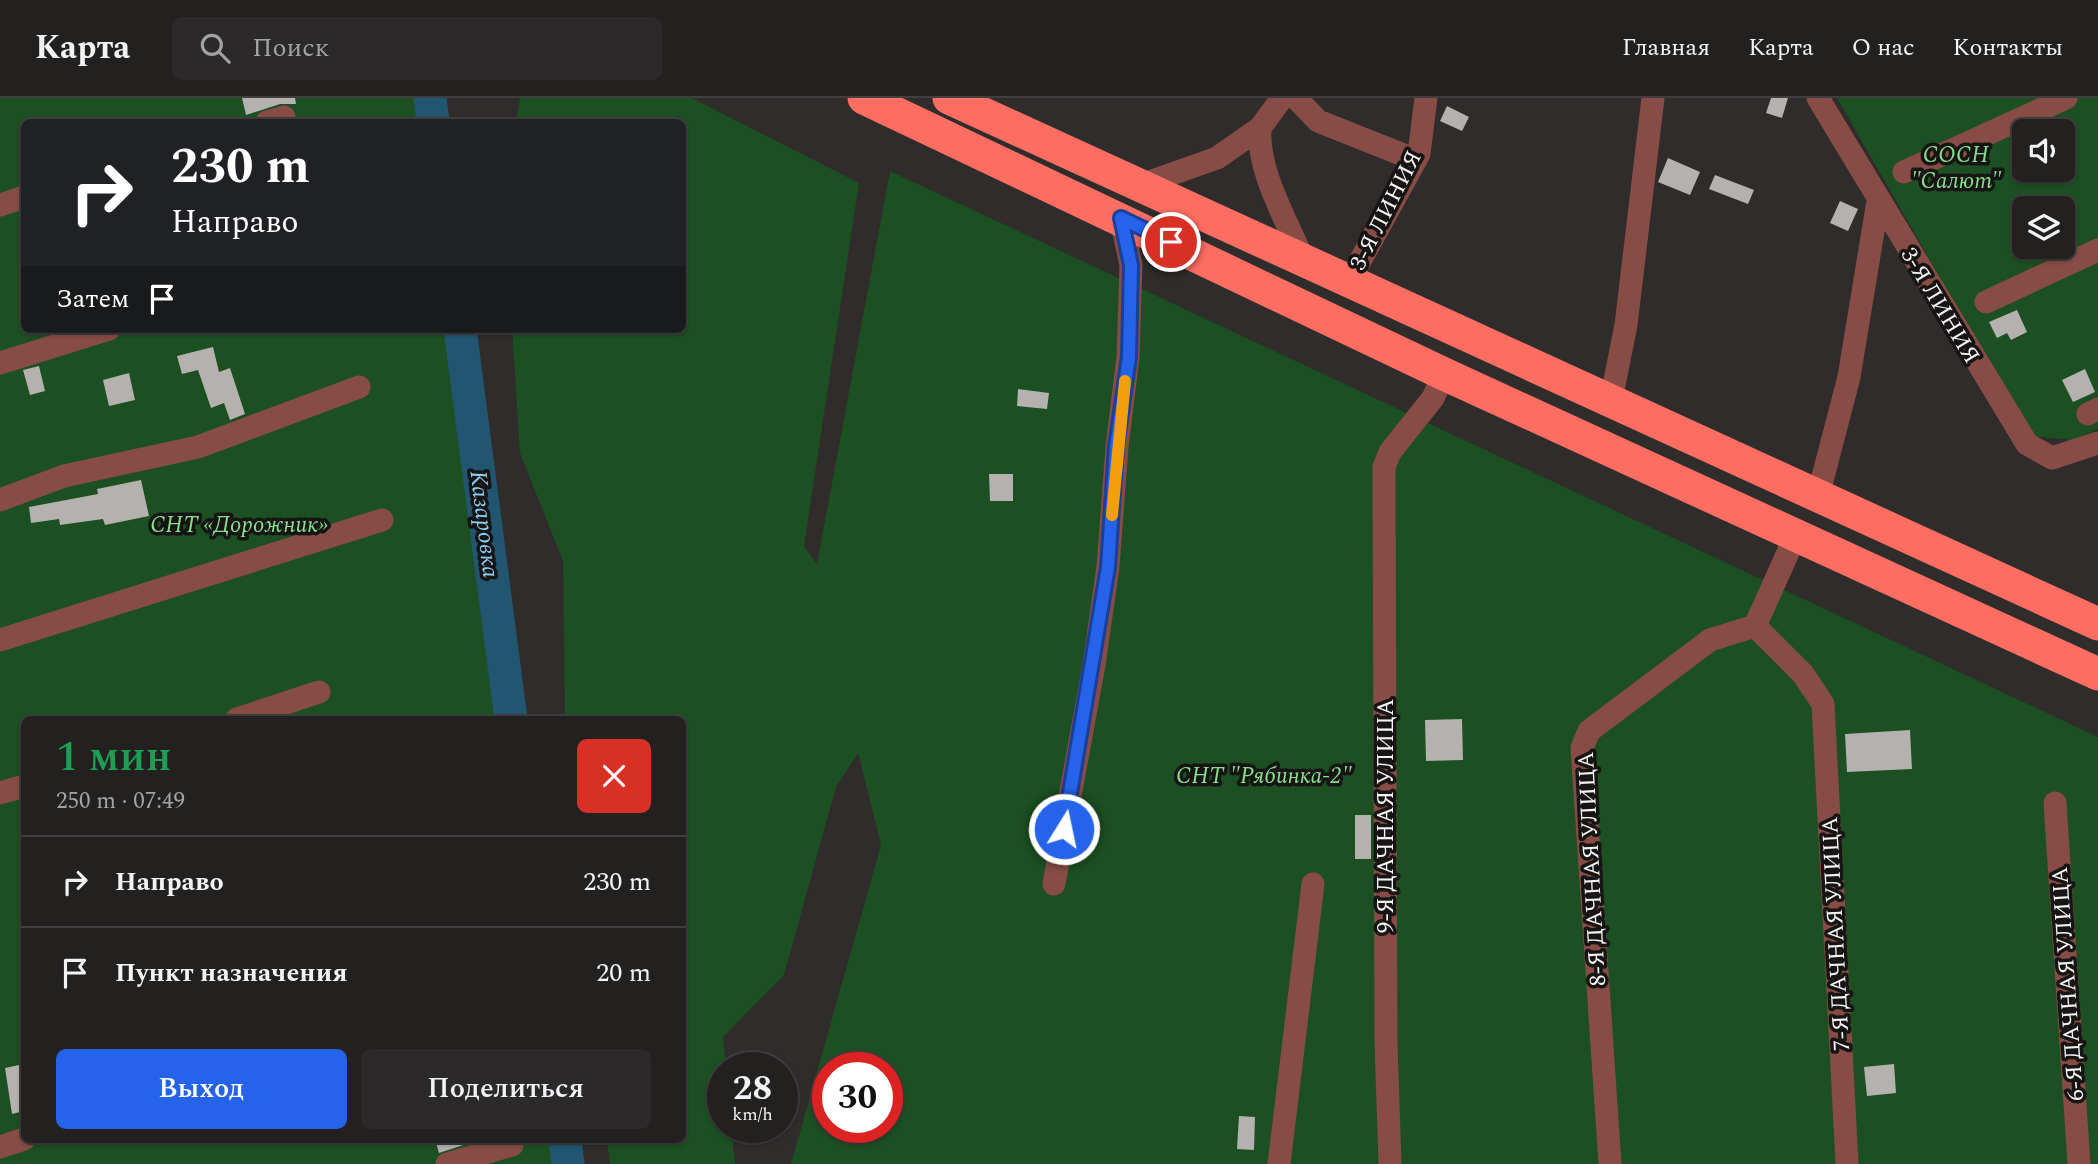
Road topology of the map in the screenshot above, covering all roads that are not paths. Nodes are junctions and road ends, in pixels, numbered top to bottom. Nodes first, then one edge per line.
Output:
1 (864, 98) edge
2 (949, 98) edge
3 (1282, 98) edge
4 (1296, 98) edge
5 (1426, 98) edge
6 (1653, 98) edge
7 (1818, 98) edge
8 (2066, 98) edge
9 (1261, 128) junction
10 (1416, 160) junction
11 (1903, 172) dead end
12 (1138, 186) junction
13 (21, 198) edge
14 (1878, 201) junction
15 (0, 205) edge
16 (1121, 218) junction
17 (2098, 250) edge
18 (1303, 260) junction
19 (1349, 281) junction
20 (1986, 302) dead end
21 (96, 333) edge
22 (0, 363) edge
23 (1444, 373) junction
24 (359, 387) dead end
25 (1611, 400) junction
26 (2098, 443) edge
27 (1779, 478) junction
28 (1818, 496) junction
29 (0, 500) edge
30 (382, 520) dead end
31 (1759, 520) junction
32 (1795, 537) junction
33 (2098, 624) edge
34 (1755, 626) junction
35 (0, 640) edge
36 (2098, 674) edge
37 (319, 692) dead end
38 (246, 716) edge
39 (21, 787) edge
40 (0, 793) edge
41 (2055, 803) dead end
42 (1054, 884) dead end
43 (1313, 884) dead end
44 (21, 1140) edge
45 (512, 1145) dead end
46 (0, 1147) edge
47 (447, 1164) edge
48 (1279, 1164) edge
49 (1390, 1164) edge
50 (1610, 1164) edge
51 (1847, 1164) edge
52 (2079, 1164) edge

1 - 16 highway
2 - 12 highway
3 - 9 street
4 - 10 street
5 - 10 street, 3-Я ЛИНИЯ
6 - 25 street
7 - 14 street, 3-Я ЛИНИЯ
8 - 11 street
9 - 12 street
9 - 18 street
10 - 19 street, 3-Я ЛИНИЯ
12 - 18 highway
13 - 15 street
14 - 26 street, 3-Я ЛИНИЯ
14 - 28 street
16 - 23 highway
16 - 42 street
17 - 20 street
18 - 19 highway
19 - 25 highway
21 - 22 street
23 - 31 highway
23 - 49 street, 9-Я ДАЧНАЯ УЛИЦА
24 - 29 street
25 - 27 highway
27 - 28 highway
27 - 31 highway
28 - 33 highway
30 - 35 street
31 - 32 highway
32 - 34 street
32 - 36 highway
34 - 50 street, 8-Я ДАЧНАЯ УЛИЦА
34 - 51 street, 7-Я ДАЧНАЯ УЛИЦА
37 - 38 street
39 - 40 street
41 - 52 street, 6-Я ДАЧНАЯ УЛИЦА
43 - 48 street
44 - 46 street
45 - 47 street

